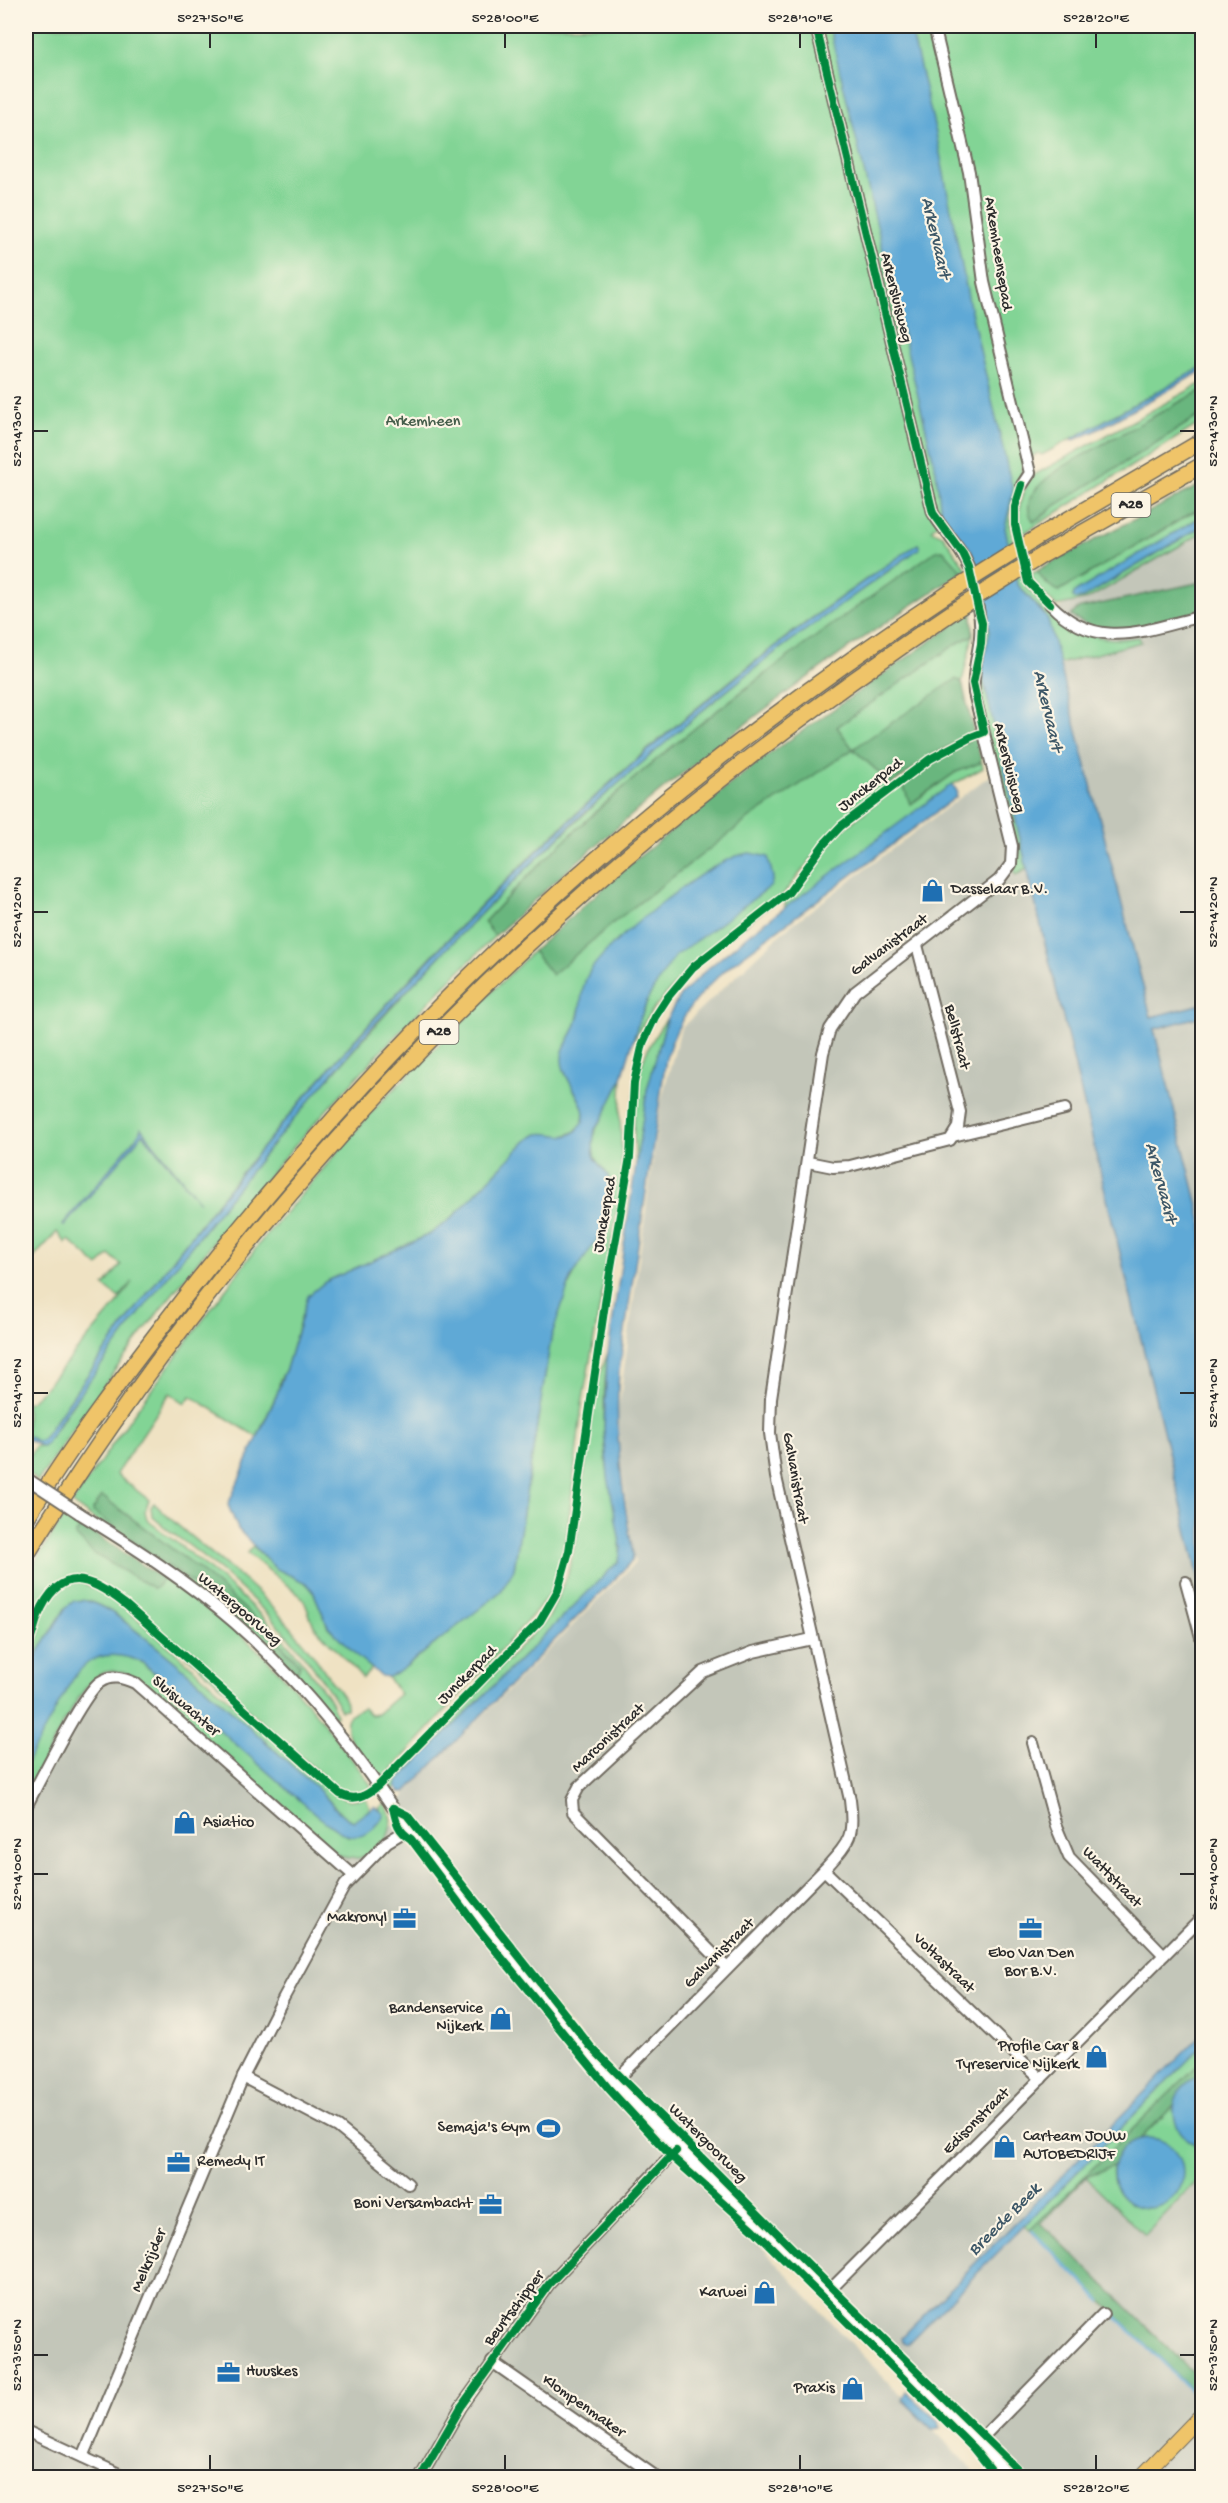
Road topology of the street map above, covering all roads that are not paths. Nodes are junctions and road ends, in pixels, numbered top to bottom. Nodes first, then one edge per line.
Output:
1 (816, 26) edge
2 (934, 26) edge
3 (1203, 441) edge
4 (1203, 465) edge
5 (1022, 485) dead end
6 (969, 567) dead end
7 (1050, 604) dead end
8 (978, 608) dead end
9 (1203, 616) edge
10 (1011, 864) joint
11 (917, 945) junction
12 (1065, 1110) dead end
13 (952, 1136) junction
14 (808, 1162) junction
15 (26, 1478) edge
16 (26, 1519) edge
17 (26, 1556) edge
18 (1186, 1582) dead end
19 (812, 1639) junction
20 (1203, 1641) edge
21 (1033, 1743) dead end
22 (26, 1807) edge
23 (409, 1832) junction
24 (825, 1870) junction
25 (353, 1875) junction
26 (1203, 1917) edge
27 (1164, 1955) junction
28 (726, 1967) junction
29 (243, 2077) junction
30 (1041, 2079) junction
31 (615, 2082) junction
32 (678, 2148) junction
33 (408, 2184) dead end
34 (827, 2293) junction
35 (1103, 2314) dead end
36 (492, 2362) junction
37 (1203, 2414) edge
38 (26, 2431) edge
39 (978, 2442) junction
40 (83, 2457) junction
41 (128, 2478) edge
42 (420, 2478) edge
43 (658, 2478) edge
44 (1011, 2478) edge
45 (1140, 2478) edge

1 - 6 street, Arkersluisweg
2 - 5 street, Arkemheensepad
3 - 16 highway, A28, bridge
4 - 17 highway, A28, bridge
7 - 9 street
8 - 10 street, Arkersluisweg
10 - 11 street, Galvanistraat
11 - 13 street, Bellstraat
11 - 14 street, Galvanistraat
12 - 13 street
13 - 14 street
14 - 19 street, Galvanistraat
15 - 23 street, Watergoorweg, bridge
18 - 20 street
19 - 24 street, Galvanistraat
19 - 28 street, Marconistraat
21 - 27 street, Wattstraat
22 - 25 street, Sluiswachter
23 - 25 street, Melkrijder
23 - 31 street, Watergoorweg
24 - 28 street, Galvanistraat
24 - 30 street, Voltastraat
25 - 29 street, Melkrijder
26 - 27 street, Edisonstraat
27 - 30 street, Edisonstraat
28 - 31 street, Galvanistraat
29 - 33 street
29 - 40 street, Melkrijder
30 - 34 street, Edisonstraat
31 - 32 street, Watergoorweg
32 - 34 street, Watergoorweg
32 - 36 street, Beurtschipper
34 - 39 street, Watergoorweg
35 - 39 street
36 - 42 street, Beurtschipper
36 - 43 street, Klompenmaker
37 - 45 main road
38 - 40 street
39 - 44 street, Watergoorweg
40 - 41 street

